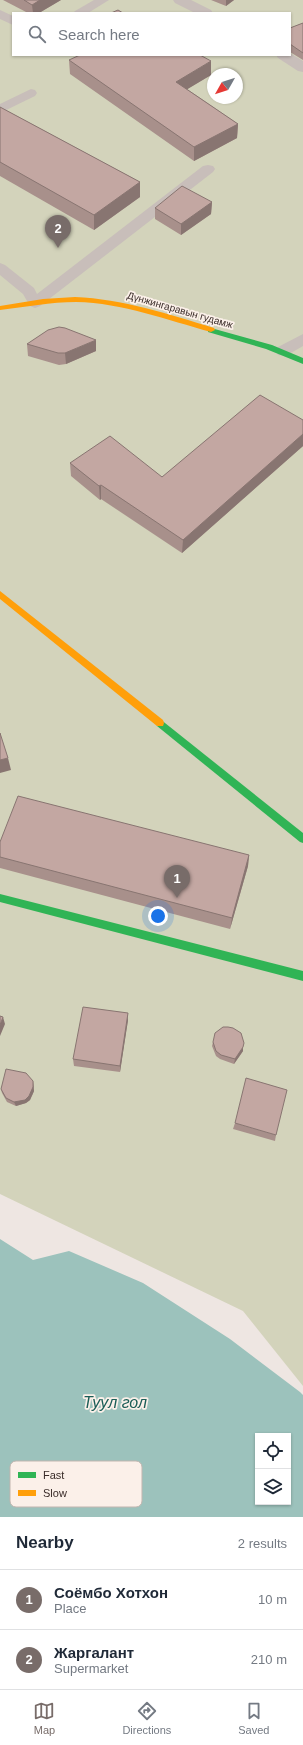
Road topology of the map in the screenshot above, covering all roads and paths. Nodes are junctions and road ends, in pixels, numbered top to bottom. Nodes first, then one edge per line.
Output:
1 (103, 0) edge
2 (180, 0) edge
3 (81, 12) edge
4 (204, 12) edge
5 (0, 14) edge
6 (12, 20) edge
7 (285, 56) edge
8 (303, 68) edge
9 (31, 92) dead end
10 (0, 109) edge
11 (208, 169) dead end
12 (0, 268) edge
13 (35, 303) junction
14 (0, 308) edge
15 (303, 339) edge
16 (283, 351) junction
17 (303, 361) edge
18 (0, 594) edge
19 (303, 839) edge
20 (0, 898) edge
21 (303, 976) edge

1 - 3 lane
2 - 4 street
5 - 6 lane
7 - 8 street
9 - 10 lane
11 - 13 lane
12 - 13 lane
13 - 14 street, Дүнжингаравын гудамж
13 - 16 street, Дүнжингаравын гудамж
15 - 16 lane
16 - 17 street, Дүнжингаравын гудамж
18 - 19 street
20 - 21 street

